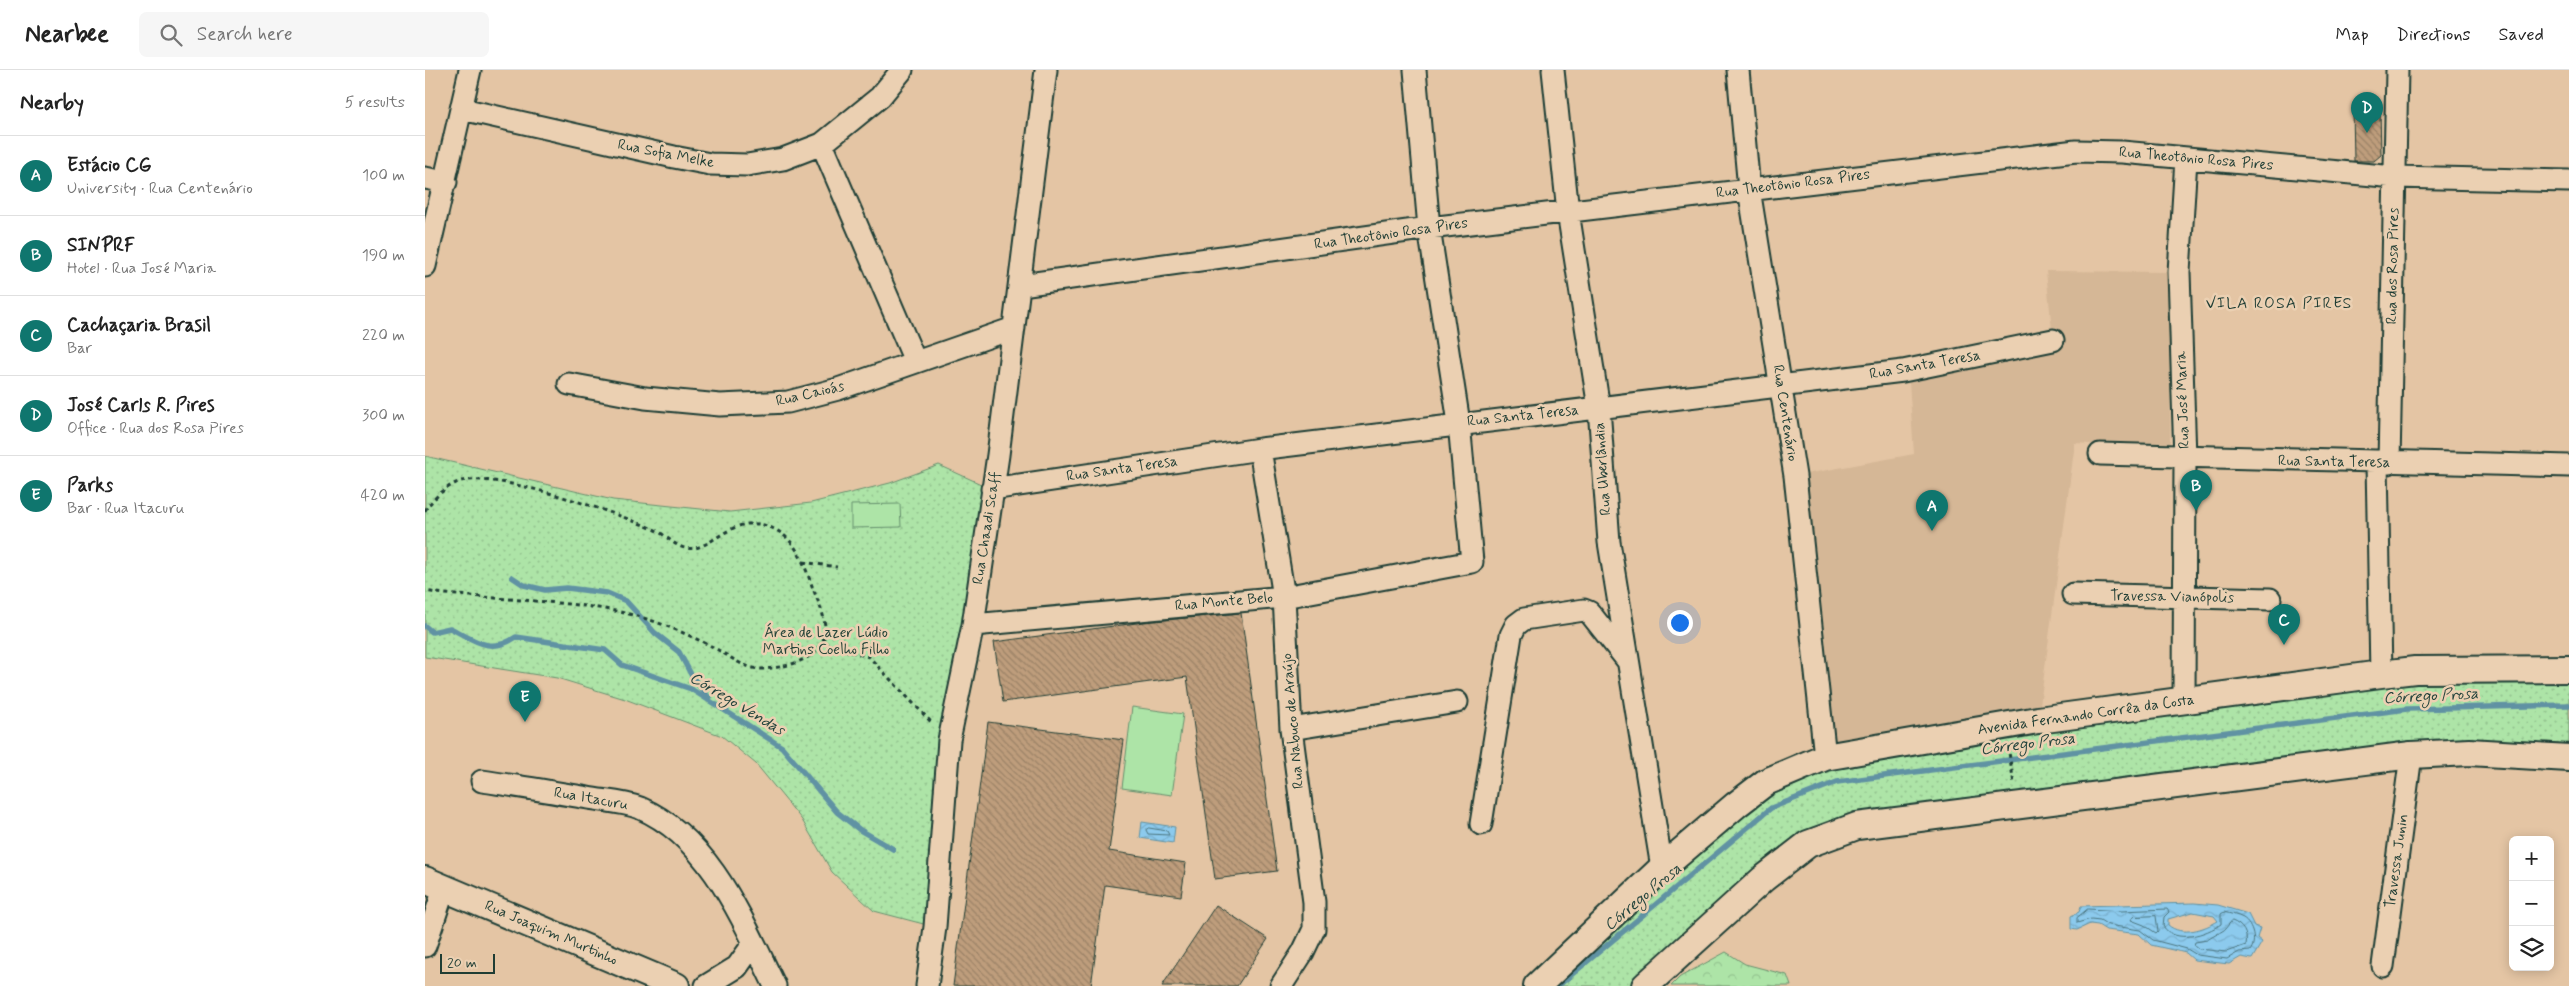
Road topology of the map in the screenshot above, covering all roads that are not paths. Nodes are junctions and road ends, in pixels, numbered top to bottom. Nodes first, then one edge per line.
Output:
1 (470, 70) edge
2 (902, 70) edge
3 (1046, 70) edge
4 (1415, 70) edge
5 (1553, 70) edge
6 (1738, 70) edge
7 (2397, 70) edge
8 (462, 109) junction
9 (822, 144) junction
10 (2186, 159) junction
11 (2395, 177) junction
12 (425, 178) edge
13 (2569, 181) edge
14 (446, 182) junction
15 (1749, 189) junction
16 (1568, 212) junction
17 (1429, 228) junction
18 (425, 266) edge
19 (1021, 285) junction
20 (1014, 328) junction
21 (2053, 340) dead end
22 (915, 362) junction
23 (569, 384) dead end
24 (1780, 386) junction
25 (1599, 408) junction
26 (1459, 423) junction
27 (1260, 449) junction
28 (2100, 454) dead end
29 (2185, 458) junction
30 (2383, 463) junction
31 (2569, 466) edge
32 (992, 489) junction
33 (2073, 594) dead end
34 (2185, 596) junction
35 (1284, 597) junction
36 (2270, 599) dead end
37 (973, 625) junction
38 (1629, 662) junction
39 (2569, 669) edge
40 (2381, 674) junction
41 (2184, 701) junction
42 (1457, 702) dead end
43 (1291, 729) junction
44 (2411, 755) junction
45 (1825, 757) junction
46 (2569, 758) edge
47 (482, 781) dead end
48 (1481, 824) dead end
49 (1662, 868) junction
50 (435, 884) edge
51 (754, 943) junction
52 (425, 946) edge
53 (2383, 966) dead end
54 (677, 986) edge
55 (706, 986) edge
56 (775, 986) edge
57 (927, 986) edge
58 (1281, 986) edge
59 (1537, 986) edge
60 (1645, 986) edge

1 - 8 street
2 - 9 street, Rua Sofia Melke
3 - 19 street, Rua Chaadi Scaff
4 - 17 street
5 - 16 street, Rua Uberlândia
6 - 15 street, Rua Centenário
7 - 11 street, Rua dos Rosa Pires
8 - 9 street, Rua Sofia Melke
8 - 14 street
9 - 22 street
10 - 11 street, Rua Theotônio Rosa Pires
10 - 15 street, Rua Theotônio Rosa Pires
10 - 29 street, Rua José Maria
11 - 13 street, Rua Theotônio Rosa Pires
11 - 30 street, Rua dos Rosa Pires
12 - 14 street
14 - 18 street
15 - 16 street, Rua Theotônio Rosa Pires
15 - 24 street, Rua Centenário
16 - 17 street, Rua Theotônio Rosa Pires
16 - 25 street, Rua Uberlândia
17 - 19 street, Rua Theotônio Rosa Pires
17 - 26 street
19 - 20 street, Rua Chaadi Scaff
20 - 22 street, Rua Caioás
20 - 32 street, Rua Chaadi Scaff
21 - 24 street, Rua Santa Teresa
22 - 23 street, Rua Caioás
24 - 25 street, Rua Santa Teresa
24 - 45 street, Rua Centenário
25 - 26 street, Rua Santa Teresa
25 - 38 street, Rua Uberlândia
26 - 27 street, Rua Santa Teresa
26 - 35 street, Rua Monte Belo
27 - 32 street, Rua Santa Teresa
27 - 35 street, Rua Nabuco de Araújo
28 - 29 street, Rua Santa Teresa
29 - 30 street, Rua Santa Teresa
29 - 34 street, Rua José Maria
30 - 31 street, Rua Santa Teresa
30 - 40 street, Rua dos Rosa Pires
32 - 37 street, Rua Chaadi Scaff
33 - 34 street, Travessa Vianópolis
34 - 36 street, Travessa Vianópolis
34 - 41 street, Rua José Maria
35 - 37 street, Rua Monte Belo
35 - 43 street, Rua Nabuco de Araújo
37 - 57 street, Rua Chaadi Scaff
38 - 48 street
38 - 49 street, Rua Uberlândia
39 - 40 main road, Avenida Fernando Corrêa da Costa
40 - 41 main road, Avenida Fernando Corrêa da Costa
41 - 45 main road, Avenida Fernando Corrêa da Costa
42 - 43 street
43 - 58 street, Rua Nabuco de Araújo
44 - 46 main road
44 - 53 street, Travessa Junin
44 - 60 main road
45 - 49 main road, Avenida Fernando Corrêa da Costa
47 - 51 street, Rua Itacuru
49 - 59 main road, Avenida Fernando Corrêa da Costa
50 - 52 street
50 - 54 main road, Rua Joaquim Murtinho
51 - 55 street
51 - 56 street, Rua Itacuru

